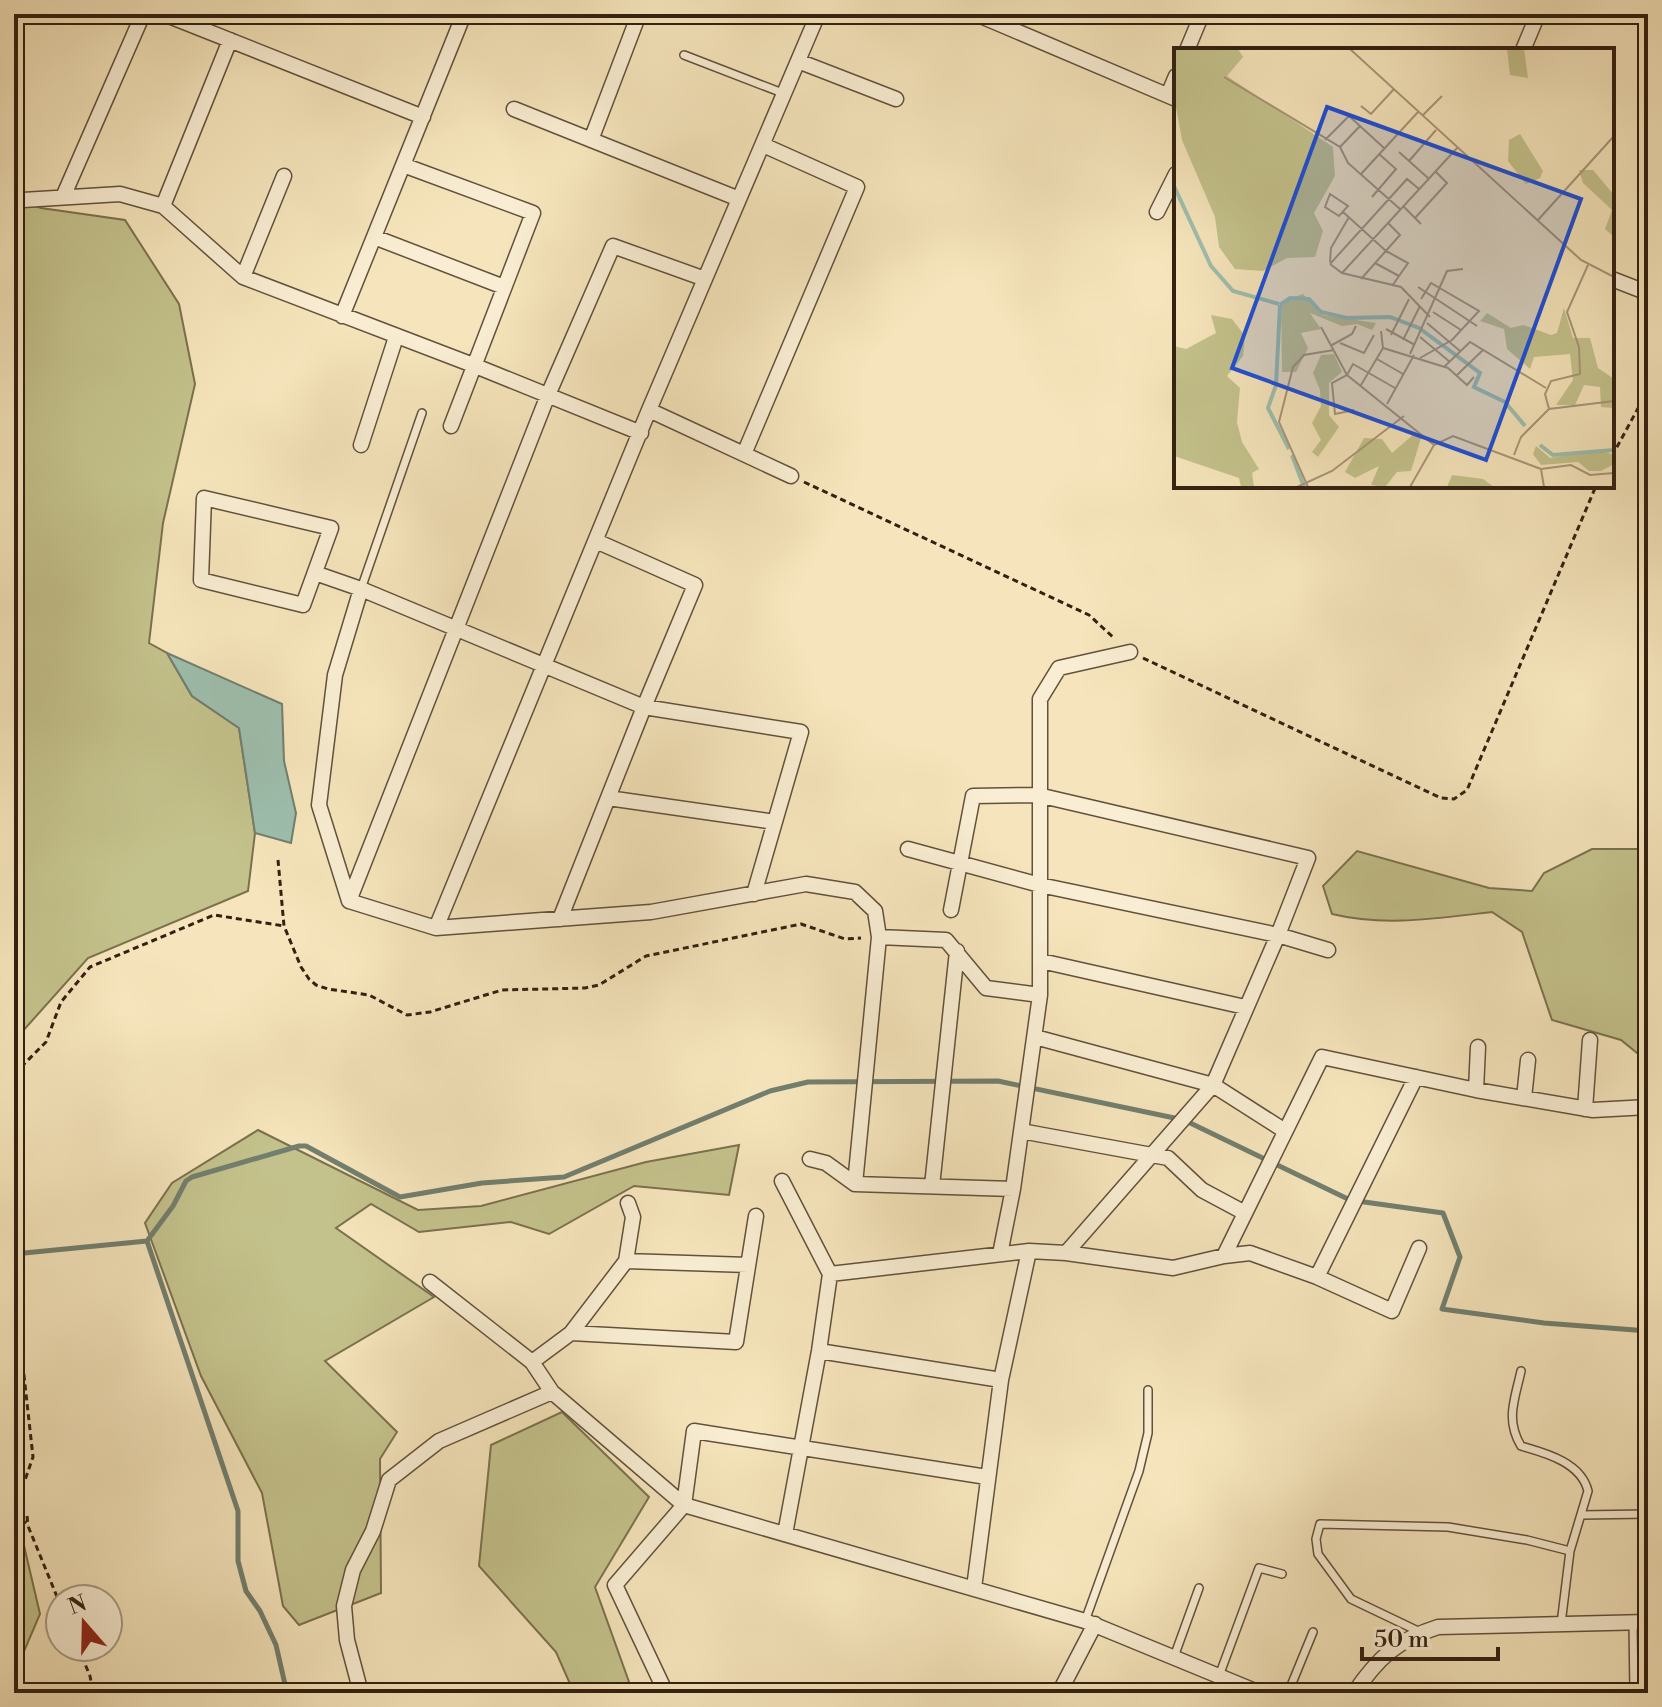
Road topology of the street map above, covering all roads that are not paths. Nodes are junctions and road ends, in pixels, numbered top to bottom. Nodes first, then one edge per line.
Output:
1 (143, 14) edge
2 (164, 14) edge
3 (464, 14) edge
4 (639, 14) edge
5 (818, 14) edge
6 (976, 14) edge
7 (1202, 14) edge
8 (1538, 14) edge
9 (230, 40) junction
10 (1188, 48) edge
11 (1524, 48) edge
12 (684, 55) dead end
13 (798, 61) junction
14 (785, 94) junction
15 (1172, 97) edge
16 (896, 99) dead end
17 (514, 109) dead end
18 (423, 117) junction
19 (591, 140) junction
20 (763, 145) junction
21 (403, 165) junction
22 (284, 176) dead end
23 (1174, 178) edge
24 (14, 197) edge
25 (63, 197) junction
26 (739, 199) junction
27 (163, 206) junction
28 (1157, 212) dead end
29 (374, 237) junction
30 (243, 277) junction
31 (705, 279) junction
32 (1614, 280) edge
33 (504, 287) junction
34 (1648, 293) edge
35 (342, 316) junction
36 (396, 337) junction
37 (473, 365) junction
38 (548, 395) junction
39 (649, 410) junction
40 (422, 413) dead end
41 (451, 426) dead end
42 (641, 433) junction
43 (361, 445) dead end
44 (744, 454) junction
45 (791, 476) road end
46 (596, 541) junction
47 (315, 573) junction
48 (361, 589) junction
49 (458, 629) junction
50 (1130, 652) road end
51 (545, 665) junction
52 (644, 707) junction
53 (1038, 795) junction
54 (608, 798) junction
55 (775, 822) junction
56 (908, 849) dead end
57 (960, 864) junction
58 (1040, 885) junction
59 (754, 894) junction
60 (349, 901) junction
61 (951, 910) dead end
62 (560, 919) junction
63 (436, 928) junction
64 (1278, 935) junction
65 (879, 937) junction
66 (1328, 950) dead end
67 (957, 951) junction
68 (1041, 961) junction
69 (1040, 995) junction
70 (1245, 1007) junction
71 (1035, 1037) junction
72 (1590, 1040) dead end
73 (1478, 1047) dead end
74 (1528, 1060) dead end
75 (1416, 1077) junction
76 (1213, 1085) junction
77 (1476, 1090) junction
78 (1524, 1098) junction
79 (1648, 1107) edge
80 (1585, 1109) junction
81 (1021, 1131) junction
82 (1285, 1131) junction
83 (1153, 1154) junction
84 (810, 1159) dead end
85 (782, 1181) dead end
86 (855, 1184) junction
87 (932, 1186) junction
88 (1013, 1189) junction
89 (628, 1203) dead end
90 (1245, 1213) junction
91 (756, 1216) dead end
92 (1419, 1248) dead end
93 (1029, 1251) junction
94 (1066, 1253) junction
95 (1000, 1254) junction
96 (1224, 1256) junction
97 (626, 1261) junction
98 (748, 1265) junction
99 (830, 1274) junction
100 (1317, 1277) junction
101 (430, 1282) dead end
102 (571, 1333) junction
103 (819, 1351) junction
104 (532, 1362) junction
105 (1521, 1371) dead end
106 (1001, 1380) junction
107 (1148, 1390) dead end
108 (552, 1392) junction
109 (802, 1448) junction
110 (987, 1477) junction
111 (684, 1505) junction
112 (1648, 1514) edge
113 (1581, 1515) junction
114 (785, 1534) junction
115 (1570, 1551) junction
116 (1282, 1574) dead end
117 (974, 1588) junction
118 (1199, 1588) dead end
119 (1090, 1622) junction
120 (1640, 1622) edge
121 (1561, 1624) junction
122 (1313, 1632) dead end
123 (1420, 1632) junction
124 (1173, 1659) junction
125 (1219, 1676) junction
126 (361, 1693) edge
127 (666, 1693) edge
128 (1059, 1693) edge
129 (1260, 1693) edge
130 (1288, 1693) edge
131 (1354, 1693) edge
132 (1634, 1693) edge

1 - 25 street
2 - 9 street
3 - 18 street
4 - 19 street
5 - 13 street
6 - 15 street
7 - 10 street
8 - 11 street
9 - 18 street
9 - 27 street
12 - 14 lane
13 - 14 street
13 - 16 street
14 - 20 street
17 - 19 street
18 - 21 street
19 - 26 street
20 - 26 street
20 - 44 street
21 - 29 street
21 - 33 street
22 - 30 street
23 - 28 street
24 - 25 street
25 - 27 street
26 - 31 street
27 - 30 street
29 - 33 street
29 - 35 street
30 - 35 street
31 - 38 street
31 - 39 street
32 - 34 street
33 - 37 street
35 - 36 street
36 - 37 street
36 - 43 street
37 - 38 street
37 - 41 street
38 - 42 street
38 - 49 street
39 - 42 street
39 - 44 street
40 - 48 lane
42 - 46 street
44 - 45 street
46 - 51 street
46 - 52 street
47 - 47 street
47 - 48 street
48 - 49 street
48 - 60 street
49 - 51 street
49 - 60 street
50 - 53 street
51 - 52 street
51 - 63 street
52 - 54 street
52 - 55 street
53 - 57 street
53 - 58 street
53 - 64 street
54 - 55 street
54 - 62 street
55 - 59 street
56 - 57 street
57 - 58 street
57 - 61 street
58 - 64 street
58 - 68 street
59 - 62 street
59 - 65 street
60 - 63 street
62 - 63 street
64 - 66 street
64 - 70 street
65 - 67 street
65 - 86 street
67 - 69 street
67 - 87 street
68 - 69 street
68 - 70 street
69 - 71 street
70 - 76 street
71 - 76 street
71 - 81 street
72 - 80 street
73 - 77 street
74 - 78 street
75 - 77 street
75 - 82 street
75 - 100 street
76 - 82 street
76 - 83 street
77 - 78 street
78 - 80 street
79 - 80 street
81 - 83 street
81 - 88 street
82 - 90 street
83 - 90 street
83 - 94 street
84 - 86 street
85 - 99 street
86 - 87 street
87 - 88 street
88 - 95 street
89 - 97 street
90 - 96 street
91 - 98 street
92 - 100 street
93 - 94 street
93 - 95 street
93 - 106 street
94 - 96 street
95 - 99 street
96 - 100 street
97 - 98 street
97 - 102 street
98 - 102 street
99 - 103 street
101 - 104 street
102 - 104 street
103 - 106 street
103 - 109 street
104 - 108 street
105 - 113 lane
106 - 110 street
107 - 119 lane
108 - 111 street
108 - 126 street
109 - 110 street
109 - 111 street
109 - 114 street
110 - 117 street
111 - 114 street
111 - 127 street
112 - 113 lane
113 - 115 lane
114 - 117 street
115 - 121 lane
115 - 123 lane
116 - 125 lane
117 - 119 street
118 - 124 lane
119 - 124 street
119 - 128 street
120 - 121 street
120 - 132 lane
121 - 123 street
122 - 130 lane
123 - 131 street
124 - 125 street
125 - 129 street

